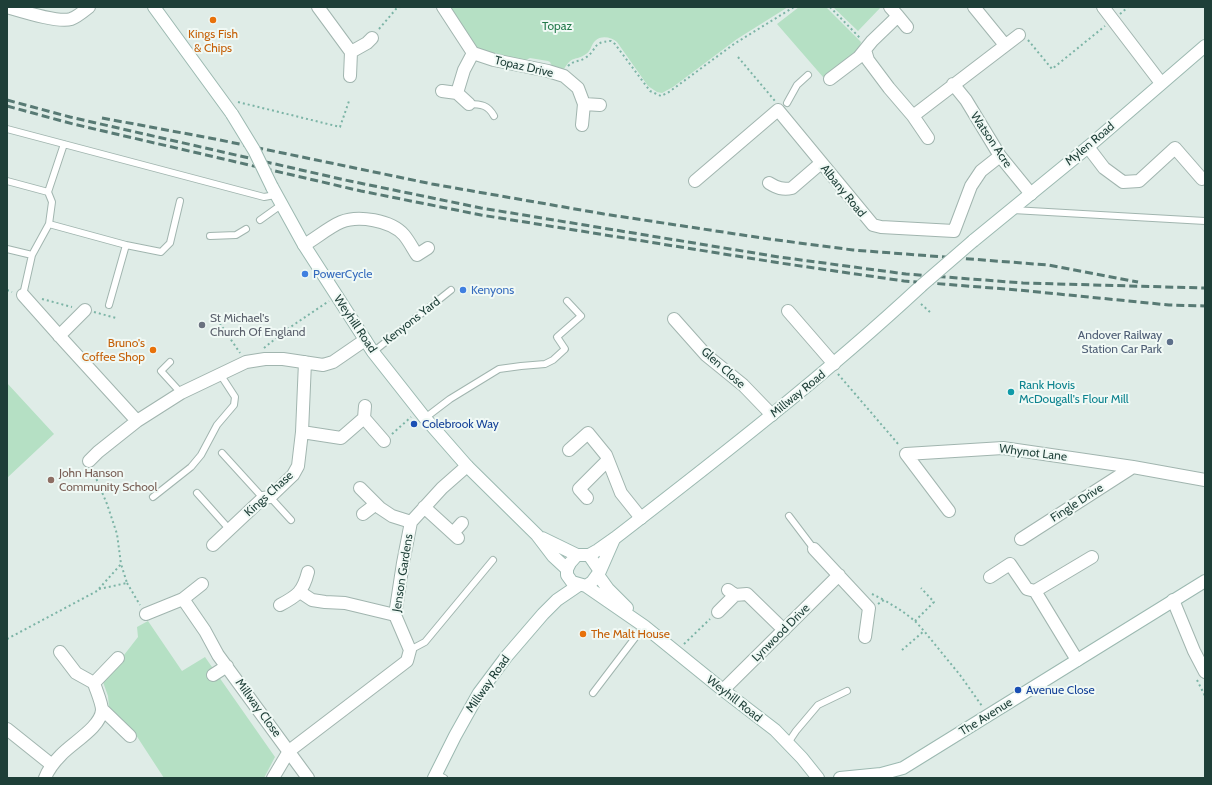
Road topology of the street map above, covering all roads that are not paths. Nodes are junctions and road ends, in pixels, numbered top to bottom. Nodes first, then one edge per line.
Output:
1 (7, 7) edge
2 (89, 7) edge
3 (154, 7) edge
4 (318, 7) edge
5 (443, 7) edge
6 (974, 7) edge
7 (1103, 7) edge
8 (894, 12) edge
9 (907, 27) dead end
10 (1019, 35) road end
11 (372, 38) road end
12 (1005, 45) junction
13 (1205, 46) edge
14 (865, 50) junction
15 (351, 52) junction
16 (473, 53) junction
17 (808, 75) dead end
18 (350, 76) dead end
19 (830, 79) dead end
20 (1161, 83) junction
21 (954, 84) junction
22 (442, 91) dead end
23 (456, 93) junction
24 (469, 104) joint
25 (584, 104) junction
26 (600, 105) dead end
27 (782, 107) junction
28 (494, 116) dead end
29 (913, 116) junction
30 (582, 125) dead end
31 (7, 129) edge
32 (928, 138) dead end
33 (64, 144) junction
34 (1088, 147) junction
35 (1000, 156) junction
36 (821, 163) junction
37 (1202, 179) dead end
38 (7, 181) edge
39 (695, 181) dead end
40 (769, 184) dead end
41 (48, 192) junction
42 (1031, 194) junction
43 (276, 196) junction
44 (180, 201) dead end
45 (1012, 210) junction
46 (260, 220) dead end
47 (1205, 221) edge
48 (49, 224) junction
49 (246, 229) dead end
50 (210, 236) dead end
51 (974, 241) joint
52 (126, 245) junction
53 (304, 246) junction
54 (428, 248) dead end
55 (7, 249) edge
56 (32, 255) junction
57 (451, 290) dead end
58 (23, 295) joint
59 (567, 301) dead end
60 (109, 305) dead end
61 (85, 310) road end
62 (788, 310) dead end
63 (674, 320) dead end
64 (59, 336) junction
65 (365, 340) junction
66 (374, 352) junction
67 (170, 362) dead end
68 (305, 362) junction
69 (834, 367) junction
70 (220, 374) junction
71 (181, 393) junction
72 (365, 406) dead end
73 (422, 414) junction
74 (772, 415) junction
75 (364, 418) junction
76 (137, 421) junction
77 (302, 432) junction
78 (384, 441) road end
79 (569, 450) dead end
80 (222, 453) dead end
81 (608, 460) junction
82 (89, 461) road end
83 (467, 466) junction
84 (1133, 467) junction
85 (1205, 480) edge
86 (360, 488) dead end
87 (198, 493) dead end
88 (153, 497) dead end
89 (267, 497) junction
90 (587, 498) dead end
91 (376, 504) junction
92 (424, 507) junction
93 (948, 512) dead end
94 (363, 514) dead end
95 (789, 516) dead end
96 (640, 518) junction
97 (291, 520) dead end
98 (411, 522) junction
99 (462, 523) dead end
100 (230, 530) junction
101 (537, 535) junction
102 (615, 538) junction
103 (1021, 539) dead end
104 (213, 545) dead end
105 (814, 549) joint
106 (577, 555) junction
107 (589, 555) junction
108 (1085, 558) dead end
109 (493, 560) dead end
110 (308, 572) dead end
111 (567, 572) junction
112 (599, 573) junction
113 (839, 575) junction
114 (990, 577) dead end
115 (1205, 581) edge
116 (202, 584) dead end
117 (582, 586) junction
118 (1035, 591) junction
119 (300, 592) junction
120 (183, 599) junction
121 (557, 600) junction
122 (1173, 600) junction
123 (280, 605) dead end
124 (718, 612) road end
125 (146, 614) road end
126 (395, 615) junction
127 (644, 626) junction
128 (784, 630) junction
129 (866, 638) dead end
130 (410, 650) junction
131 (60, 652) dead end
132 (118, 658) dead end
133 (1077, 660) junction
134 (227, 666) junction
135 (1205, 672) edge
136 (213, 675) dead end
137 (94, 683) junction
138 (723, 690) junction
139 (847, 691) dead end
140 (593, 693) dead end
141 (102, 709) junction
142 (7, 729) edge
143 (130, 736) dead end
144 (788, 743) junction
145 (289, 751) junction
146 (52, 765) junction
147 (438, 777) edge
148 (44, 778) edge
149 (273, 778) edge
150 (308, 778) edge
151 (818, 778) edge
152 (840, 778) edge

1 - 2 street
3 - 43 street, Weyhill Road, bridge
4 - 15 street
5 - 16 street
6 - 12 street
7 - 20 street
8 - 9 street
8 - 14 street
10 - 12 street
11 - 15 street
12 - 21 street
13 - 20 street, Mylen Road
14 - 19 street
14 - 29 street
15 - 18 street
16 - 23 street
16 - 25 street, Topaz Drive
17 - 27 lane
20 - 34 street, Mylen Road
21 - 29 street
21 - 35 street, Watson Acre
22 - 23 street
23 - 24 street
24 - 28 lane
25 - 26 street
25 - 30 street
27 - 36 street, Albany Road
27 - 39 street
29 - 32 street
31 - 33 lane
33 - 41 lane
33 - 43 lane
34 - 37 street
34 - 42 street, Mylen Road
35 - 36 street, Albany Road
35 - 42 street, Watson Acre
36 - 40 street
38 - 41 lane
41 - 48 lane
42 - 45 street, Mylen Road
43 - 46 lane
43 - 53 street, Weyhill Road
44 - 52 lane
45 - 47 lane
45 - 51 street, Mylen Road
48 - 52 lane
48 - 56 lane
49 - 50 lane
51 - 69 street, Millway Road, bridge
52 - 60 lane
53 - 54 street
53 - 65 street, Weyhill Road
55 - 56 lane
56 - 58 lane
57 - 66 lane, Kenyons Yard
58 - 64 street
59 - 73 lane
61 - 64 street
62 - 69 street
63 - 74 street, Glen Close
64 - 76 street
65 - 66 street, Weyhill Road
65 - 68 street
66 - 73 street, Weyhill Road
67 - 71 lane
68 - 70 street
68 - 77 street, Kings Chase
69 - 74 street, Millway Road
70 - 71 street
70 - 88 lane
71 - 76 street
72 - 75 street
73 - 83 street, Weyhill Road
74 - 96 street, Millway Road
75 - 77 street
75 - 78 street
76 - 82 street
77 - 89 street, Kings Chase
79 - 81 street
80 - 89 lane
81 - 90 street
81 - 96 street
83 - 92 street, Jenson Gardens
83 - 101 street, Weyhill Road
84 - 85 street, Whynot Lane
84 - 93 street, Whynot Lane
84 - 103 street, Fingle Drive
86 - 91 street
87 - 100 lane
89 - 97 lane
89 - 100 street, Kings Chase
91 - 94 street
91 - 98 street
92 - 98 street, Jenson Gardens
92 - 99 street
95 - 105 lane
96 - 102 street, Millway Road
98 - 126 street, Jenson Gardens
100 - 104 street, Kings Chase
101 - 106 street, Weyhill Road
101 - 111 street, Weyhill Road
102 - 107 street, Millway Road
102 - 112 street, Millway Road
105 - 113 street
106 - 107 street, Weyhill Road
106 - 111 street
107 - 112 street, Weyhill Road
108 - 118 street
109 - 130 lane
110 - 119 street
111 - 117 street, Weyhill Road
111 - 121 street, Millway Road
112 - 117 street
112 - 127 street, Weyhill Road
113 - 128 street, Lynwood Drive
113 - 129 street
114 - 118 street
115 - 122 street, The Avenue
116 - 120 street
117 - 121 street, Millway Road
117 - 127 street, Weyhill Road
118 - 133 street
119 - 123 street
119 - 126 street
120 - 125 street
120 - 134 street, Millway Close
121 - 147 street, Millway Road
122 - 133 street, The Avenue
122 - 135 street
124 - 128 street
126 - 130 street, Jenson Gardens
127 - 138 street, Weyhill Road
127 - 140 lane
128 - 138 street, Lynwood Drive
130 - 145 street
131 - 137 street
132 - 137 street
133 - 152 street, The Avenue
134 - 136 street
134 - 145 street, Millway Close
137 - 141 street
138 - 144 street, Weyhill Road
139 - 144 lane
141 - 143 street
141 - 146 street
142 - 146 street
144 - 151 street, Weyhill Road
145 - 149 street
145 - 150 street, Millway Close
146 - 148 street

